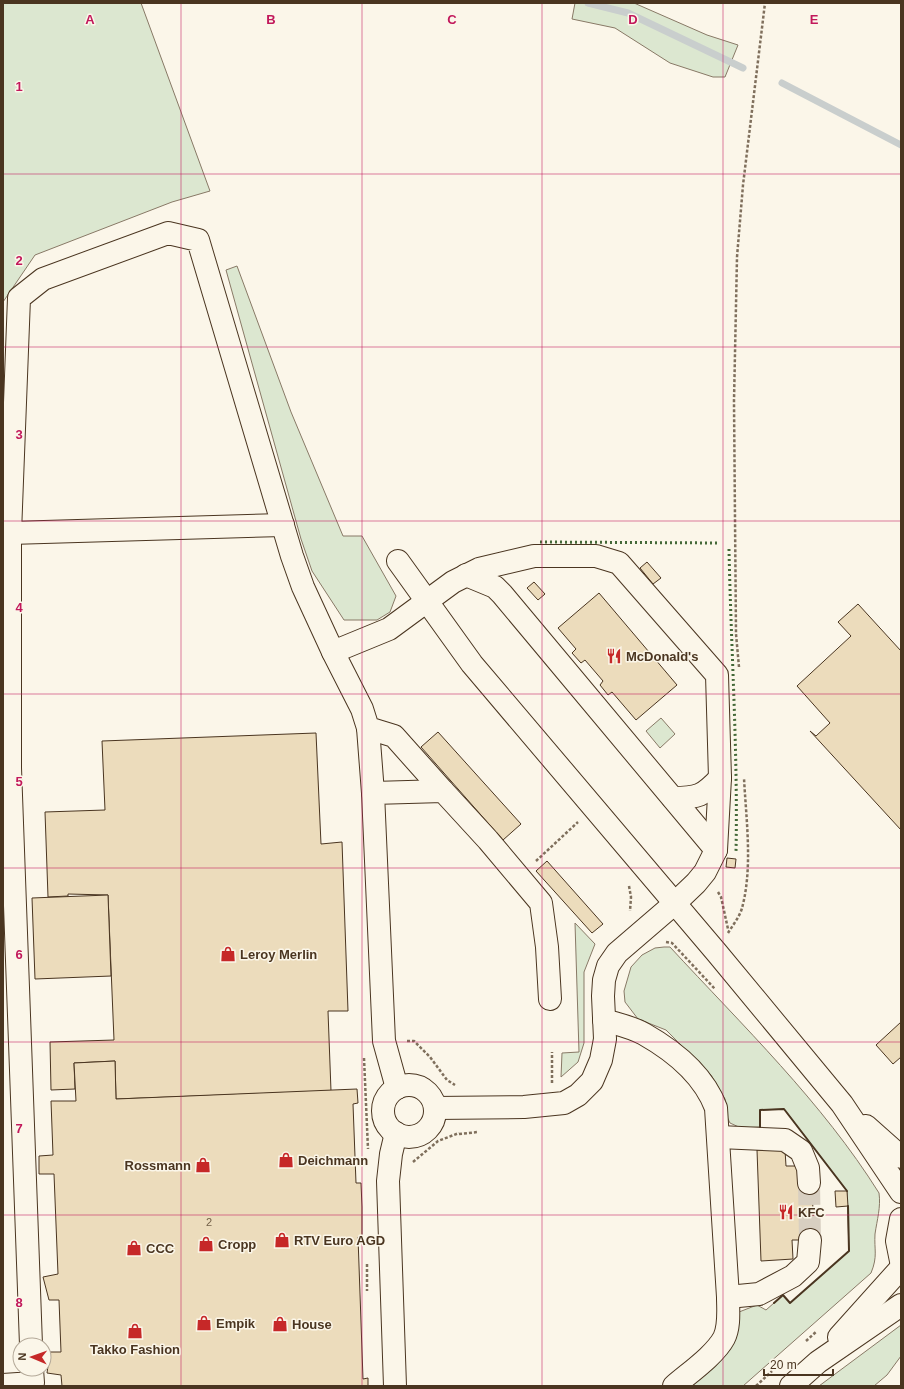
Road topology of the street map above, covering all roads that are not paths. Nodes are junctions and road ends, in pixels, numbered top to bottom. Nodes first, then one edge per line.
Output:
1 (283, 525) junction
2 (10, 532) junction
3 (515, 560) junction
4 (398, 561) dead end
5 (466, 575) junction
6 (502, 594) junction
7 (426, 602) junction
8 (333, 652) junction
9 (368, 728) junction
10 (720, 778) junction
11 (443, 791) junction
12 (373, 793) junction
13 (673, 798) junction
14 (716, 850) junction
15 (674, 904) junction
16 (550, 999) dead end
17 (604, 1020) junction
18 (397, 1088) junction
19 (842, 1104) junction
20 (435, 1108) junction
21 (396, 1133) junction
22 (718, 1137) junction
23 (901, 1157) edge
24 (809, 1183) tunnel mouth
25 (901, 1192) edge
26 (901, 1219) edge
27 (810, 1240) tunnel mouth
28 (901, 1261) edge
29 (901, 1268) edge
30 (728, 1297) junction
31 (901, 1305) edge
32 (31, 1337) edge
33 (818, 1362) junction
34 (33, 1379) edge
35 (3, 1385) edge
36 (395, 1386) edge
37 (674, 1386) edge
38 (791, 1386) edge

1 - 2 street
1 - 2 street
1 - 8 street
2 - 32 street
3 - 5 street
3 - 6 street
3 - 10 street
4 - 7 street
5 - 6 street
5 - 7 street
6 - 13 street
7 - 8 street
7 - 15 street
8 - 9 street
9 - 11 street
9 - 12 street
10 - 13 street
10 - 14 street
11 - 12 street
11 - 16 street
12 - 18 street
13 - 14 street
14 - 15 street
15 - 17 street
15 - 19 street
17 - 20 street
17 - 22 street
18 - 20 street
18 - 21 street
19 - 23 street
19 - 25 street
20 - 21 street
21 - 36 street
22 - 24 street
22 - 30 street
26 - 28 street
27 - 30 street
29 - 33 street
30 - 37 street
31 - 33 street
33 - 38 street
34 - 35 street

